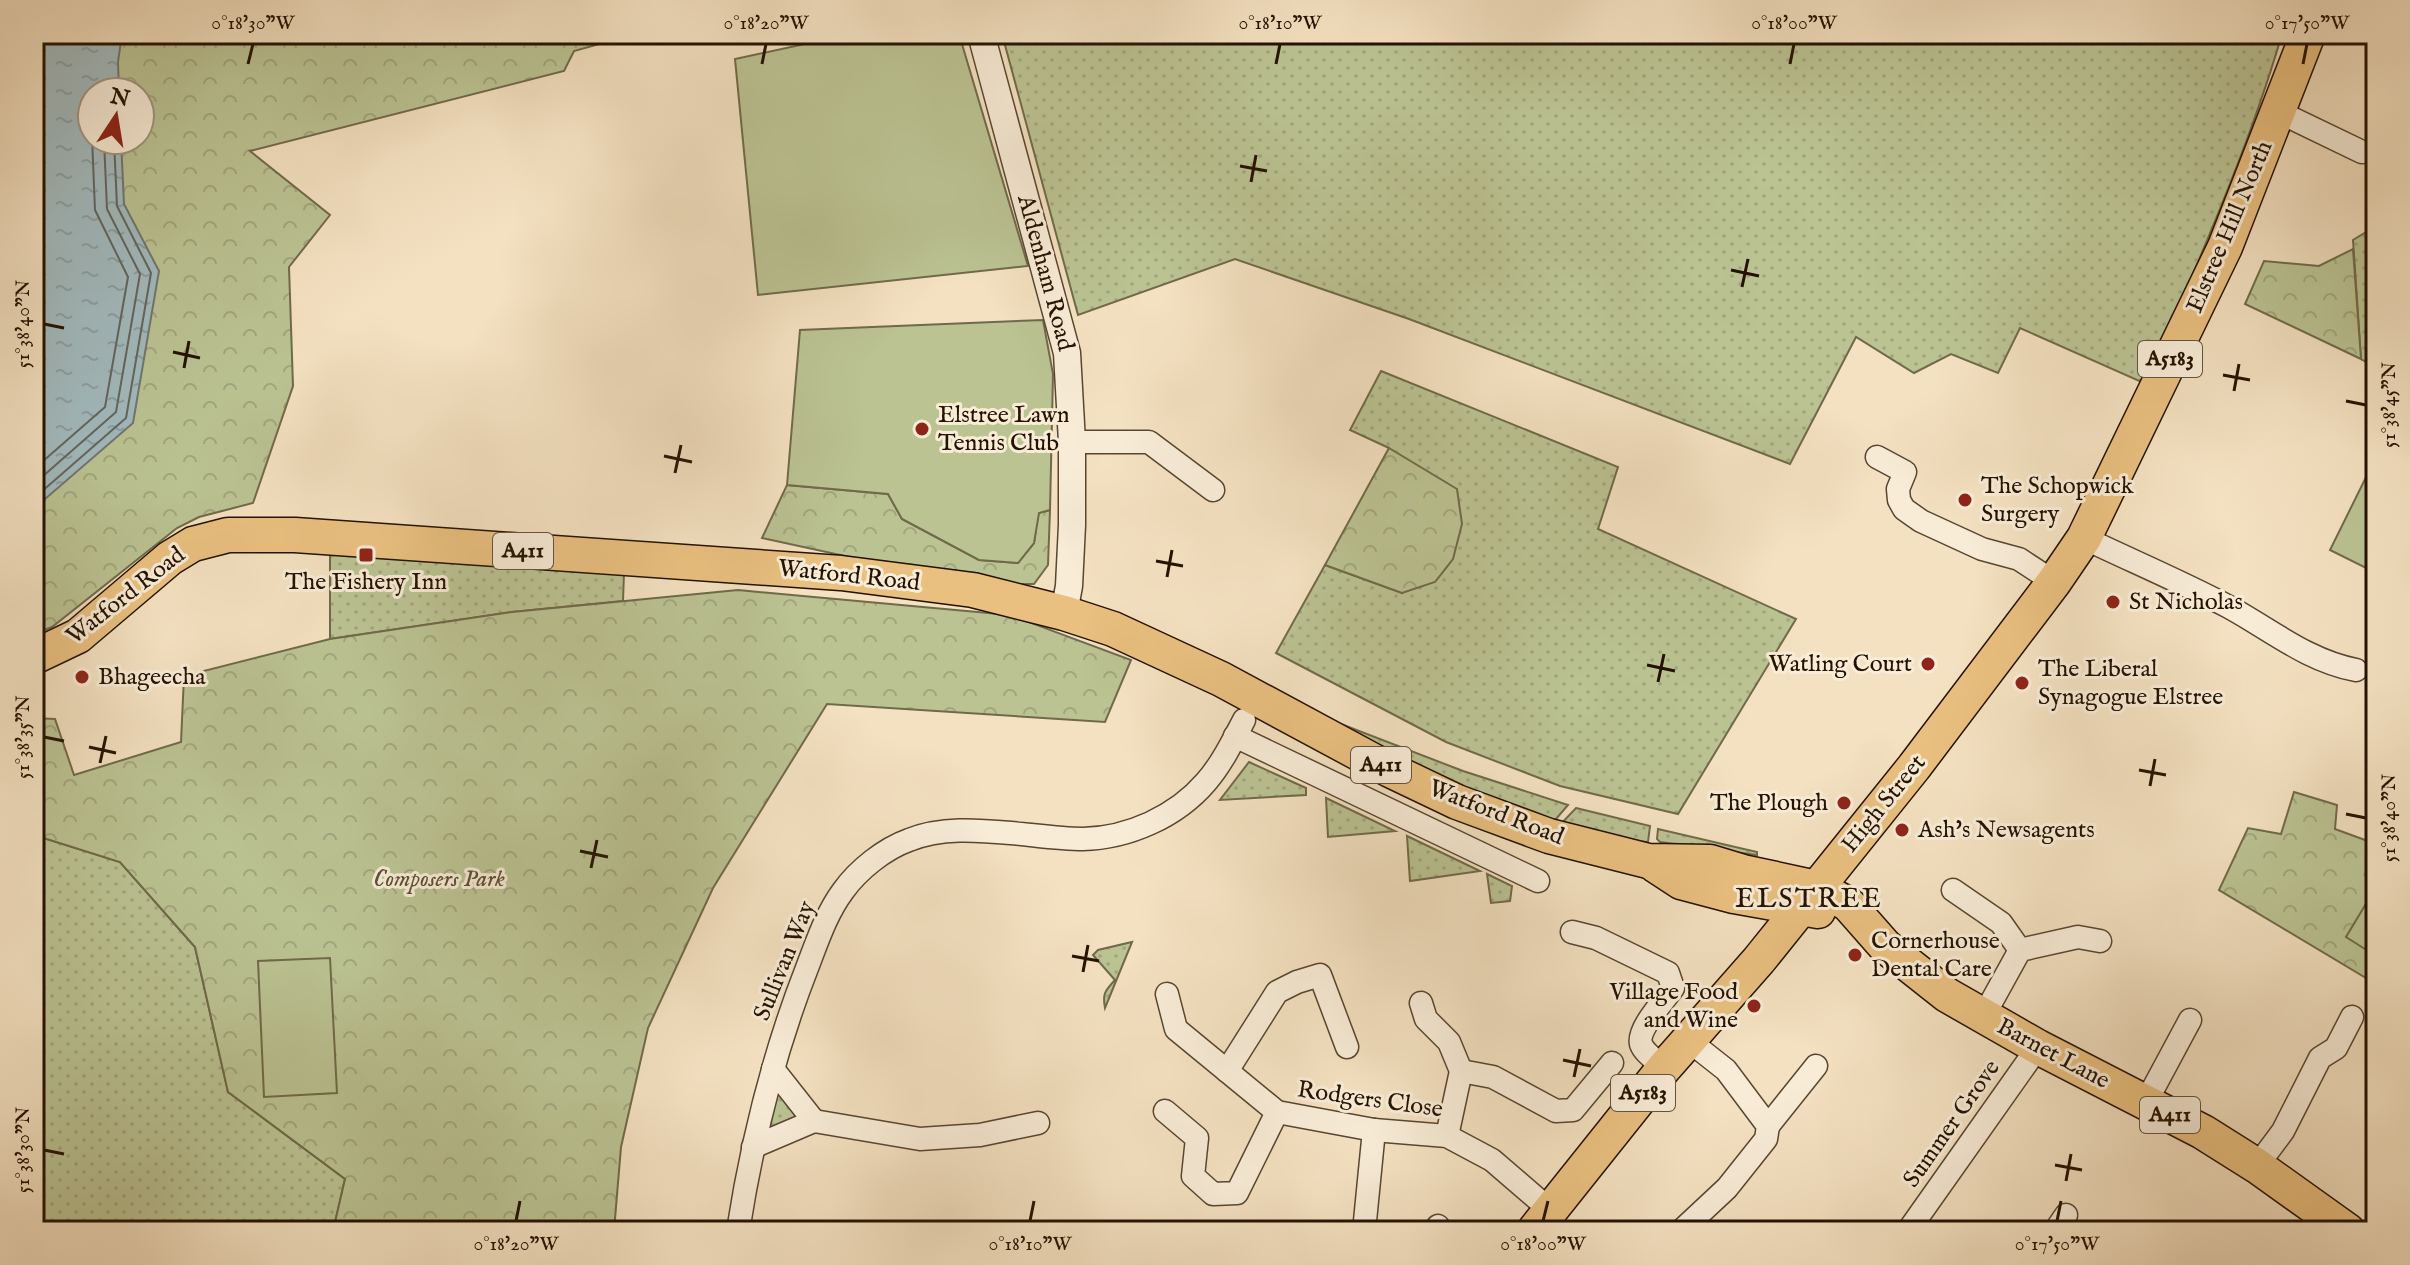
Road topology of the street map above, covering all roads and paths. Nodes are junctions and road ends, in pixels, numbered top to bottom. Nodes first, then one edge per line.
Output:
1 (981, 34) edge
2 (2308, 34) edge
3 (2279, 112) junction
4 (2362, 152) dead end
5 (1072, 442) junction
6 (1877, 457) dead end
7 (2116, 470) joint
8 (1213, 490) dead end
9 (2084, 538) junction
10 (2054, 582) junction
11 (1064, 613) junction
12 (34, 657) edge
13 (2356, 670) dead end
14 (1648, 861) junction
15 (1538, 881) dead end
16 (1818, 886) junction
17 (1953, 890) dead end
18 (1734, 896) junction
19 (1572, 932) dead end
20 (2100, 941) dead end
21 (2020, 950) junction
22 (1759, 960) junction
23 (1167, 994) dead end
24 (1421, 1003) dead end
25 (1983, 1017) junction
26 (2352, 1017) dead end
27 (2190, 1020) dead end
28 (1688, 1040) junction
29 (1347, 1047) dead end
30 (2038, 1047) junction
31 (1612, 1063) dead end
32 (1816, 1066) dead end
33 (1664, 1068) junction
34 (773, 1069) junction
35 (1227, 1071) junction
36 (1461, 1071) junction
37 (2146, 1102) junction
38 (1165, 1111) dead end
39 (1277, 1112) junction
40 (814, 1121) junction
41 (1038, 1123) dead end
42 (1374, 1130) junction
43 (1767, 1133) junction
44 (1447, 1136) junction
45 (753, 1147) junction
46 (2257, 1166) junction
47 (1542, 1221) edge
48 (738, 1231) edge
49 (1364, 1231) edge
50 (1681, 1231) edge
51 (1908, 1231) edge
52 (2348, 1231) edge

1 - 5 street, Aldenham Road
2 - 3 main road, Elstree Hill North / A5183
3 - 4 street, Elstree Hill North
3 - 7 main road, Elstree Hill North / A5183
5 - 8 street
5 - 11 street, Aldenham Road
6 - 10 street
7 - 9 main road, High Street / A5183
9 - 10 main road, High Street / A5183
9 - 13 street
10 - 16 main road, High Street / A5183
11 - 12 main road, Watford Road / A411
11 - 14 main road, Watford Road / A411
14 - 16 main road, Watford Road
14 - 18 main road, Watford Road
15 - 34 street, Sullivan Way
16 - 18 main road, Watford Road
16 - 22 main road, High Street / A5183
16 - 25 main road, Barnet Lane / A411
17 - 21 street
18 - 22 main road
19 - 33 street
20 - 21 street
21 - 25 street
22 - 28 main road, High Street / A5183
23 - 35 street, Rodgers Close
24 - 36 street
25 - 30 main road, Barnet Lane / A411
26 - 46 street
27 - 37 street
28 - 33 main road, High Street / A5183
28 - 43 street
29 - 35 street
30 - 37 main road, Barnet Lane / A411
30 - 51 street, Summer Grove
31 - 36 street
32 - 43 street
33 - 47 main road, High Street / A5183
34 - 40 street
34 - 45 street, Sullivan Way
35 - 39 street, Rodgers Close
36 - 44 street
37 - 46 main road, Barnet Lane / A411
38 - 39 street
39 - 42 street, Rodgers Close
40 - 41 street
40 - 45 street
42 - 44 street, Rodgers Close
42 - 49 street
43 - 50 street
44 - 47 street, Rodgers Close
45 - 48 street, Sullivan Way
46 - 52 main road, Barnet Lane / A411

